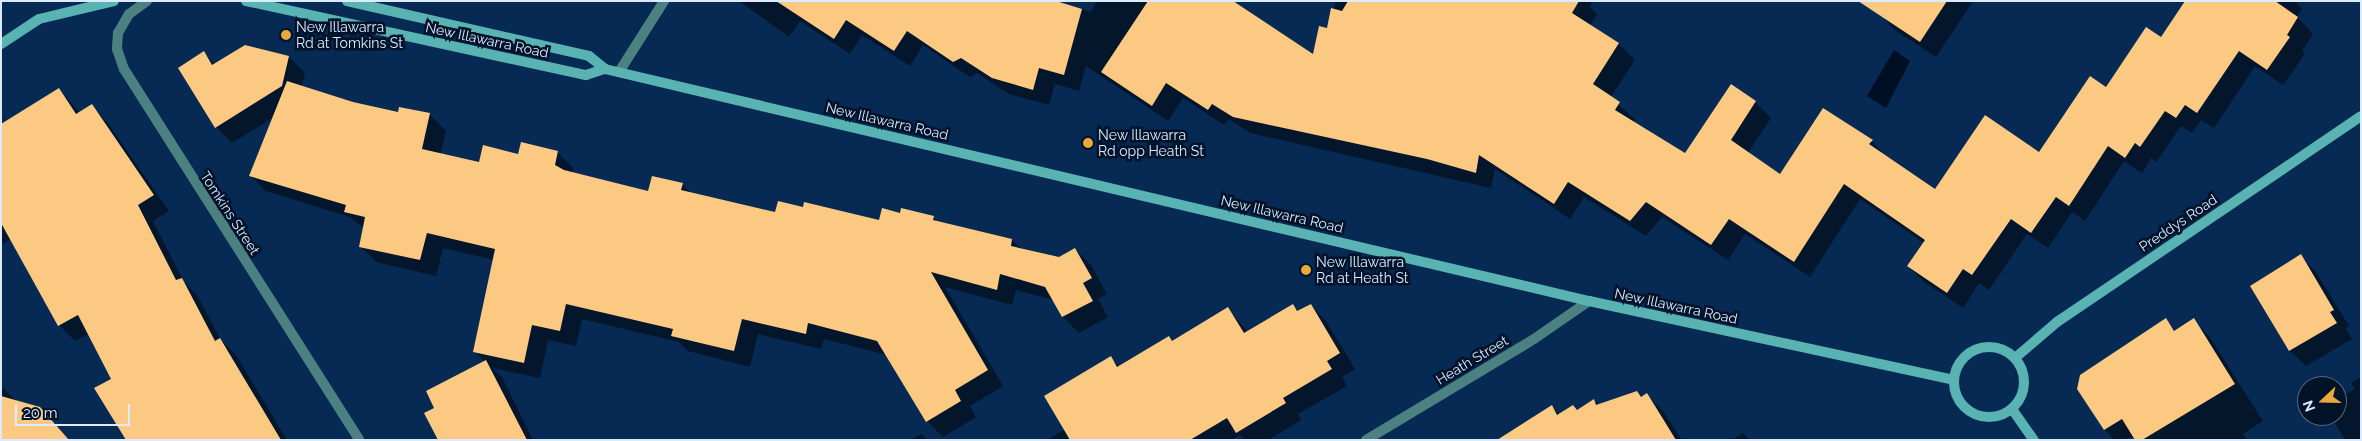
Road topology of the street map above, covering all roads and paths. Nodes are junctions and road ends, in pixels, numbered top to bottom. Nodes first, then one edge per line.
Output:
1 (114, 1) edge
2 (147, 1) edge
3 (246, 1) edge
4 (347, 1) edge
5 (664, 1) edge
6 (1, 44) edge
7 (605, 69) junction
8 (619, 72) junction
9 (2361, 116) edge
10 (1590, 301) junction
11 (2015, 358) junction
12 (1953, 380) junction
13 (2012, 409) junction
14 (359, 440) edge
15 (1366, 440) edge
16 (2034, 440) edge

1 - 6 main road
2 - 14 street, Tomkins Street
3 - 7 main road, New Illawarra Road
4 - 7 main road, New Illawarra Road
5 - 8 street
7 - 8 main road, New Illawarra Road
8 - 10 main road, New Illawarra Road
9 - 11 main road, Preddys Road
10 - 12 main road, New Illawarra Road
10 - 15 street, Heath Street
11 - 12 main road
11 - 13 main road
12 - 13 main road
13 - 16 main road

